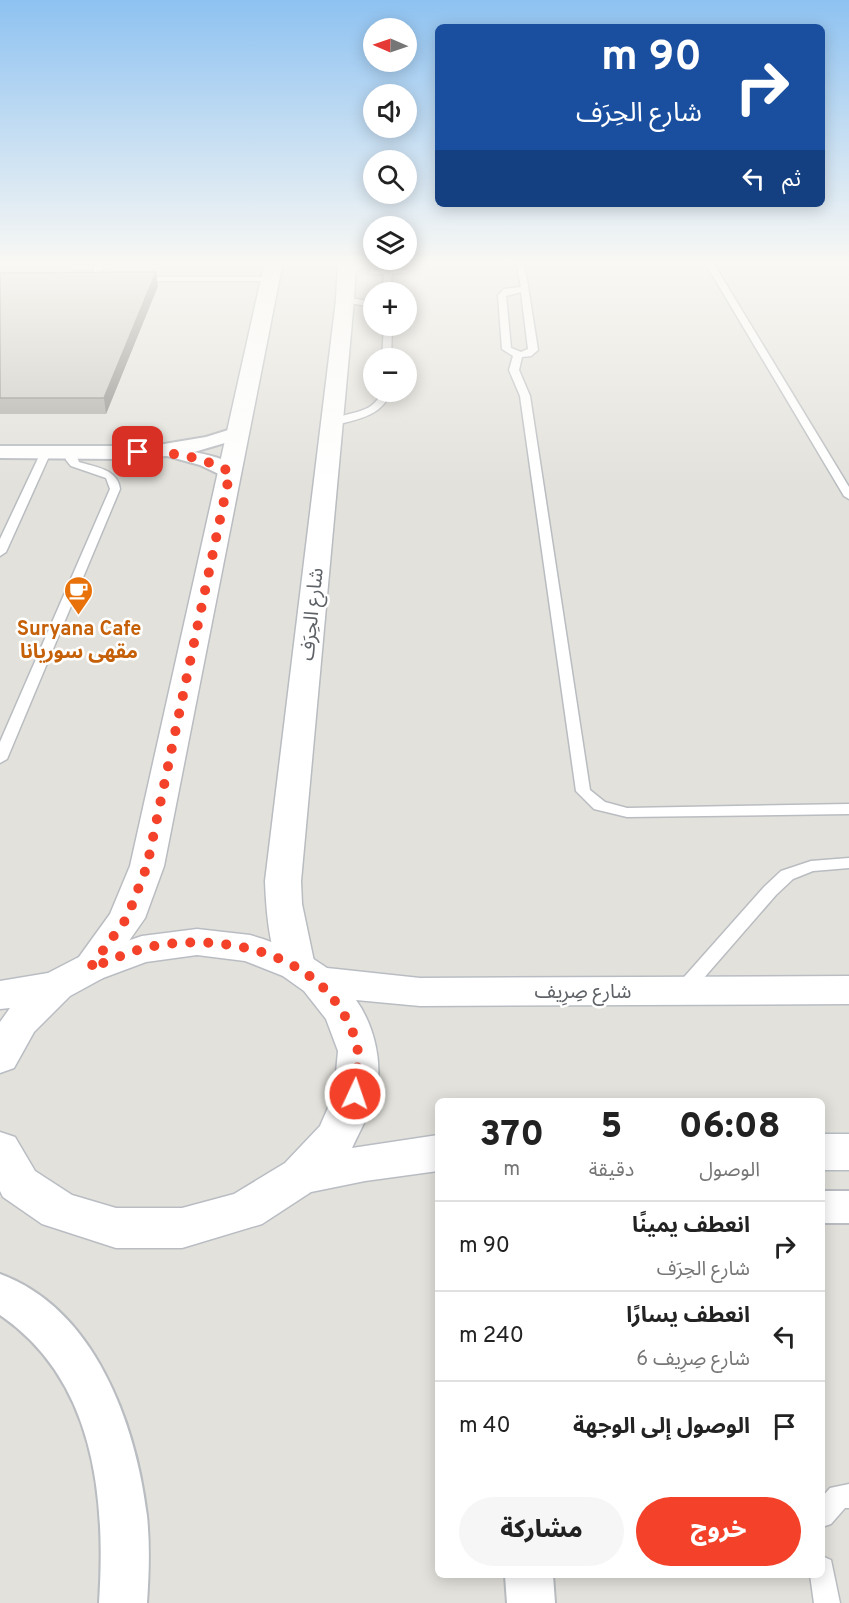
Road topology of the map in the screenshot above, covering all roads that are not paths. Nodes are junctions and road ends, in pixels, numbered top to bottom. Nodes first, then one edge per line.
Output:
1 (258, 336) edge
2 (348, 336) edge
3 (506, 336) edge
4 (531, 336) edge
5 (753, 336) edge
6 (518, 354) junction
7 (382, 402) edge
8 (332, 423) junction
9 (238, 433) junction
10 (0, 452) edge
11 (45, 452) junction
12 (70, 452) junction
13 (161, 452) junction
14 (230, 472) junction
15 (849, 496) edge
16 (0, 552) edge
17 (0, 759) edge
18 (849, 809) edge
19 (849, 863) edge
20 (90, 968) junction
21 (307, 973) junction
22 (56, 986) junction
23 (849, 990) edge
24 (683, 991) junction
25 (0, 995) edge
26 (0, 1057) edge
27 (825, 1152) edge
28 (849, 1152) edge
29 (435, 1153) edge
30 (6, 1171) edge
31 (300, 1176) junction
32 (825, 1207) edge
33 (849, 1207) edge
34 (0, 1292) edge
35 (849, 1496) edge
36 (825, 1512) edge
37 (529, 1578) edge
38 (823, 1578) edge
39 (123, 1603) edge
40 (531, 1603) edge
41 (826, 1603) edge

1 - 9 street
2 - 8 street, شارع الحِرَف
3 - 6 lane
4 - 6 lane
5 - 15 lane
6 - 18 lane
7 - 8 lane
8 - 21 street, شارع الحِرَف
9 - 13 street
9 - 14 street
10 - 11 street
11 - 12 street
11 - 16 lane
12 - 13 street
12 - 17 lane
13 - 14 street
14 - 20 street
19 - 24 lane
20 - 21 street, شارع صِرِيف
20 - 22 street, شارع صِرِيف
21 - 24 street, شارع صِرِيف
21 - 31 street
22 - 25 street
22 - 26 street
23 - 24 street, شارع صِرِيف
27 - 28 street
29 - 31 street
30 - 31 street
32 - 33 street
34 - 39 street
35 - 36 lane
37 - 40 street
38 - 41 lane

